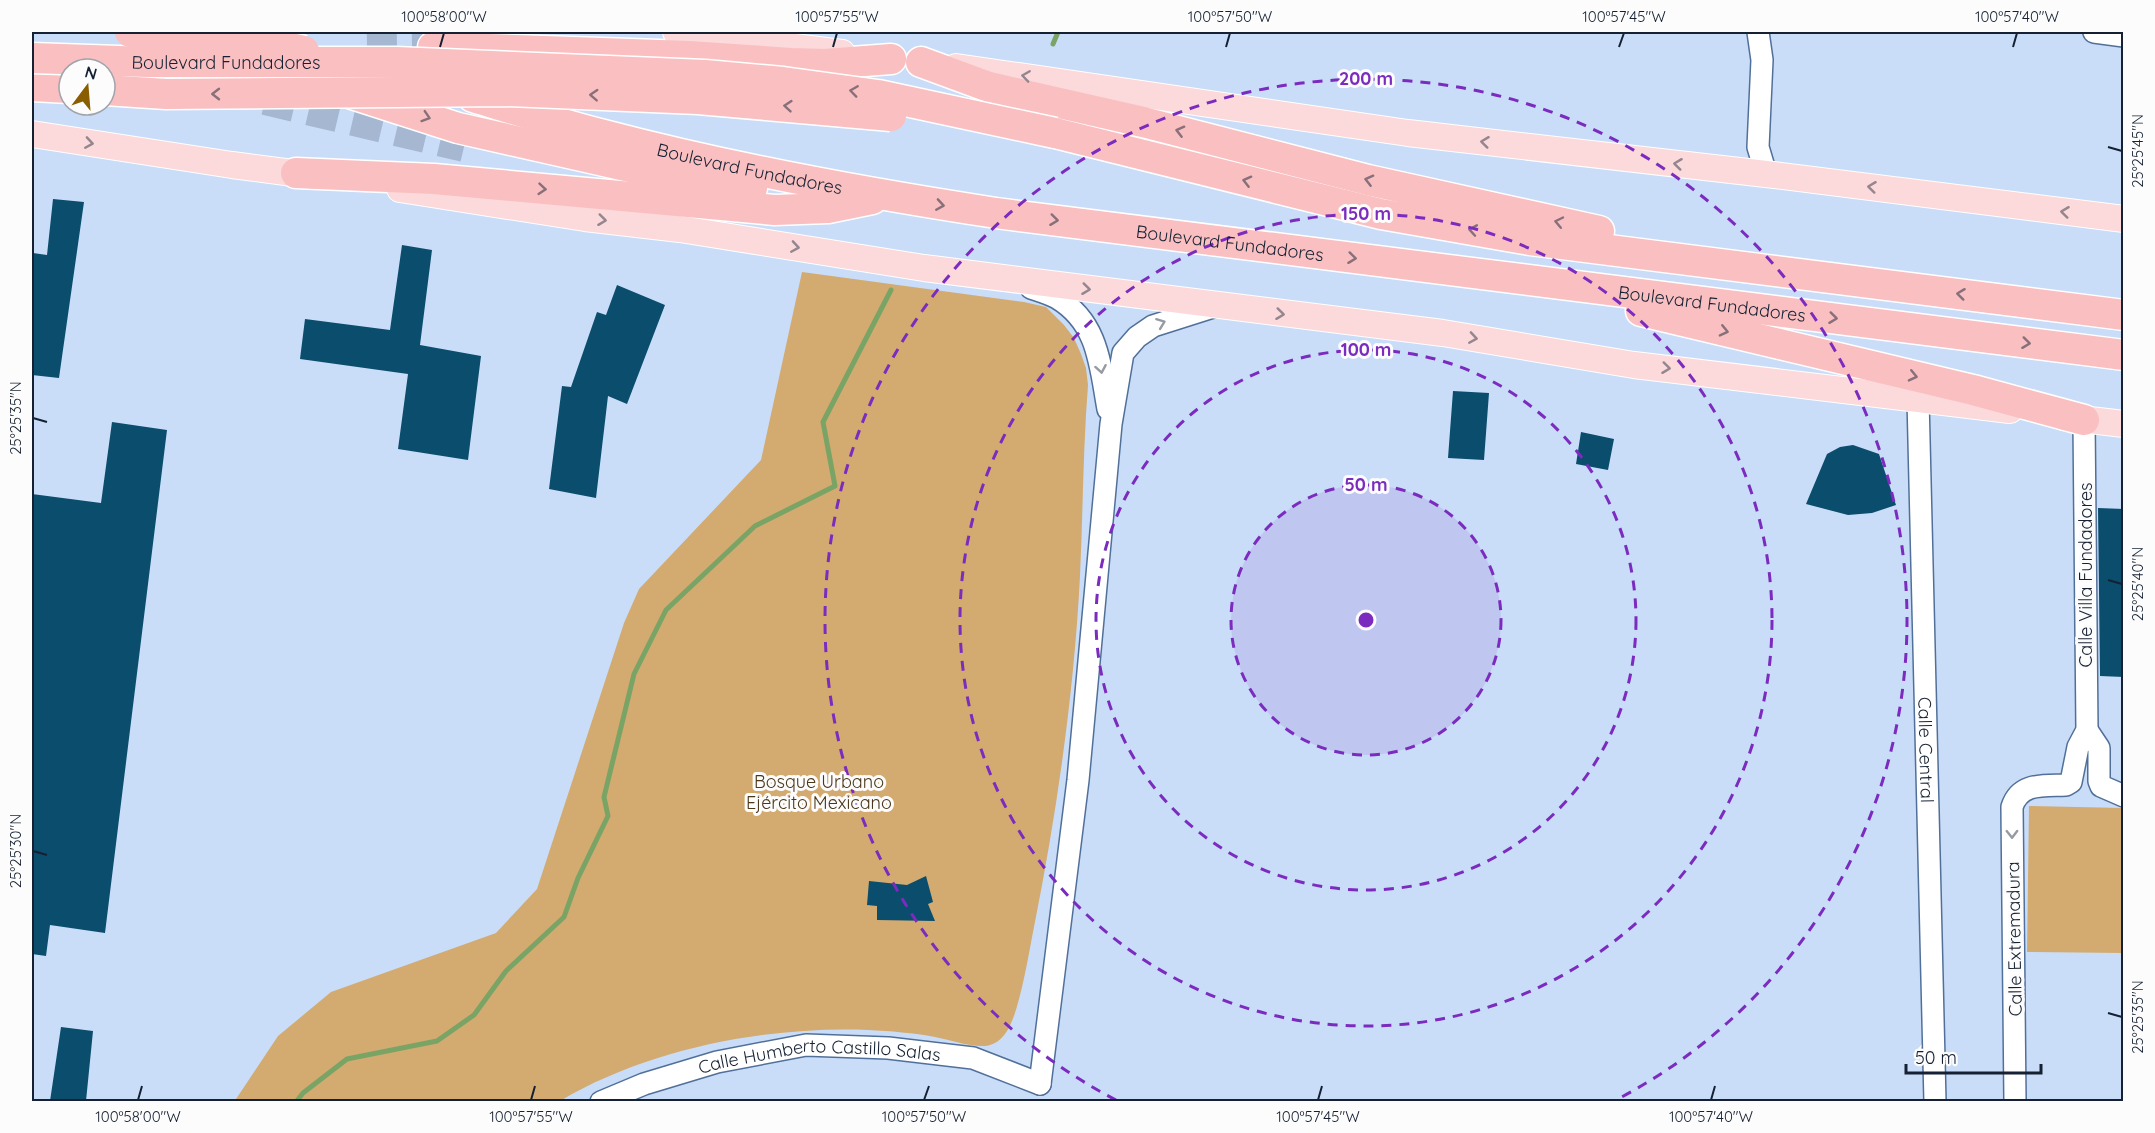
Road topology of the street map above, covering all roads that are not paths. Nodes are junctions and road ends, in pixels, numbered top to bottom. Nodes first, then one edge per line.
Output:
1 (130, 32) edge
2 (216, 32) edge
3 (676, 32) edge
4 (1758, 32) edge
5 (2094, 32) edge
6 (2124, 36) edge
7 (433, 47) tunnel mouth
8 (32, 58) edge
9 (891, 59) junction
10 (921, 62) joint
11 (32, 86) edge
12 (57, 87) edge
13 (117, 91) edge
14 (1064, 93) junction
15 (1055, 133) junction
16 (32, 134) edge
17 (464, 147) tunnel mouth
18 (296, 173) junction
19 (1766, 174) junction
20 (884, 196) junction
21 (819, 198) junction
22 (2124, 219) edge
23 (1801, 275) junction
24 (1005, 279) junction
25 (1525, 279) junction
26 (2124, 292) edge
27 (2022, 302) junction
28 (1216, 306) junction
29 (2124, 315) edge
30 (2124, 355) edge
31 (1918, 399) junction
32 (2084, 420) junction
33 (1111, 424) junction
34 (2124, 424) edge
35 (2087, 730) junction
36 (2033, 786) joint
37 (2110, 789) edge
38 (1044, 1093) edge
39 (601, 1101) edge
40 (1935, 1101) edge
41 (2015, 1101) edge

1 -> 21 highway, bridge
2 - 20 highway, Boulevard Fundadores, bridge
3 - 9 main road
4 - 19 street
5 - 6 street
7 - 9 highway
15 -> 8 highway, Boulevard Fundadores, bridge
9 - 10 main road
14 -> 10 highway
11 - 12 highway
15 -> 13 highway, bridge
19 -> 14 main road
23 -> 14 highway
23 -> 15 highway, Boulevard Fundadores
16 -> 18 main road
17 - 21 highway
18 -> 20 highway
18 -> 24 main road
22 -> 19 main road
20 - 21 highway
20 -> 25 highway, Boulevard Fundadores
27 -> 23 highway, Boulevard Fundadores
24 -> 28 main road
24 -> 33 street
25 -> 30 highway, Boulevard Fundadores
25 -> 32 highway
26 - 27 highway
27 - 29 highway, Boulevard Fundadores
28 -> 31 main road
33 -> 28 street
31 - 32 main road
31 - 40 street, Calle Central
32 - 34 main road
32 - 35 street, Calle Villa Fundadores
33 - 38 street
35 - 36 street, Calle Villa Fundadores
35 - 37 street, Calle Villa Fundadores
36 -> 41 street, Calle Extremadura
38 - 39 street, Calle Humberto Castillo Salas

